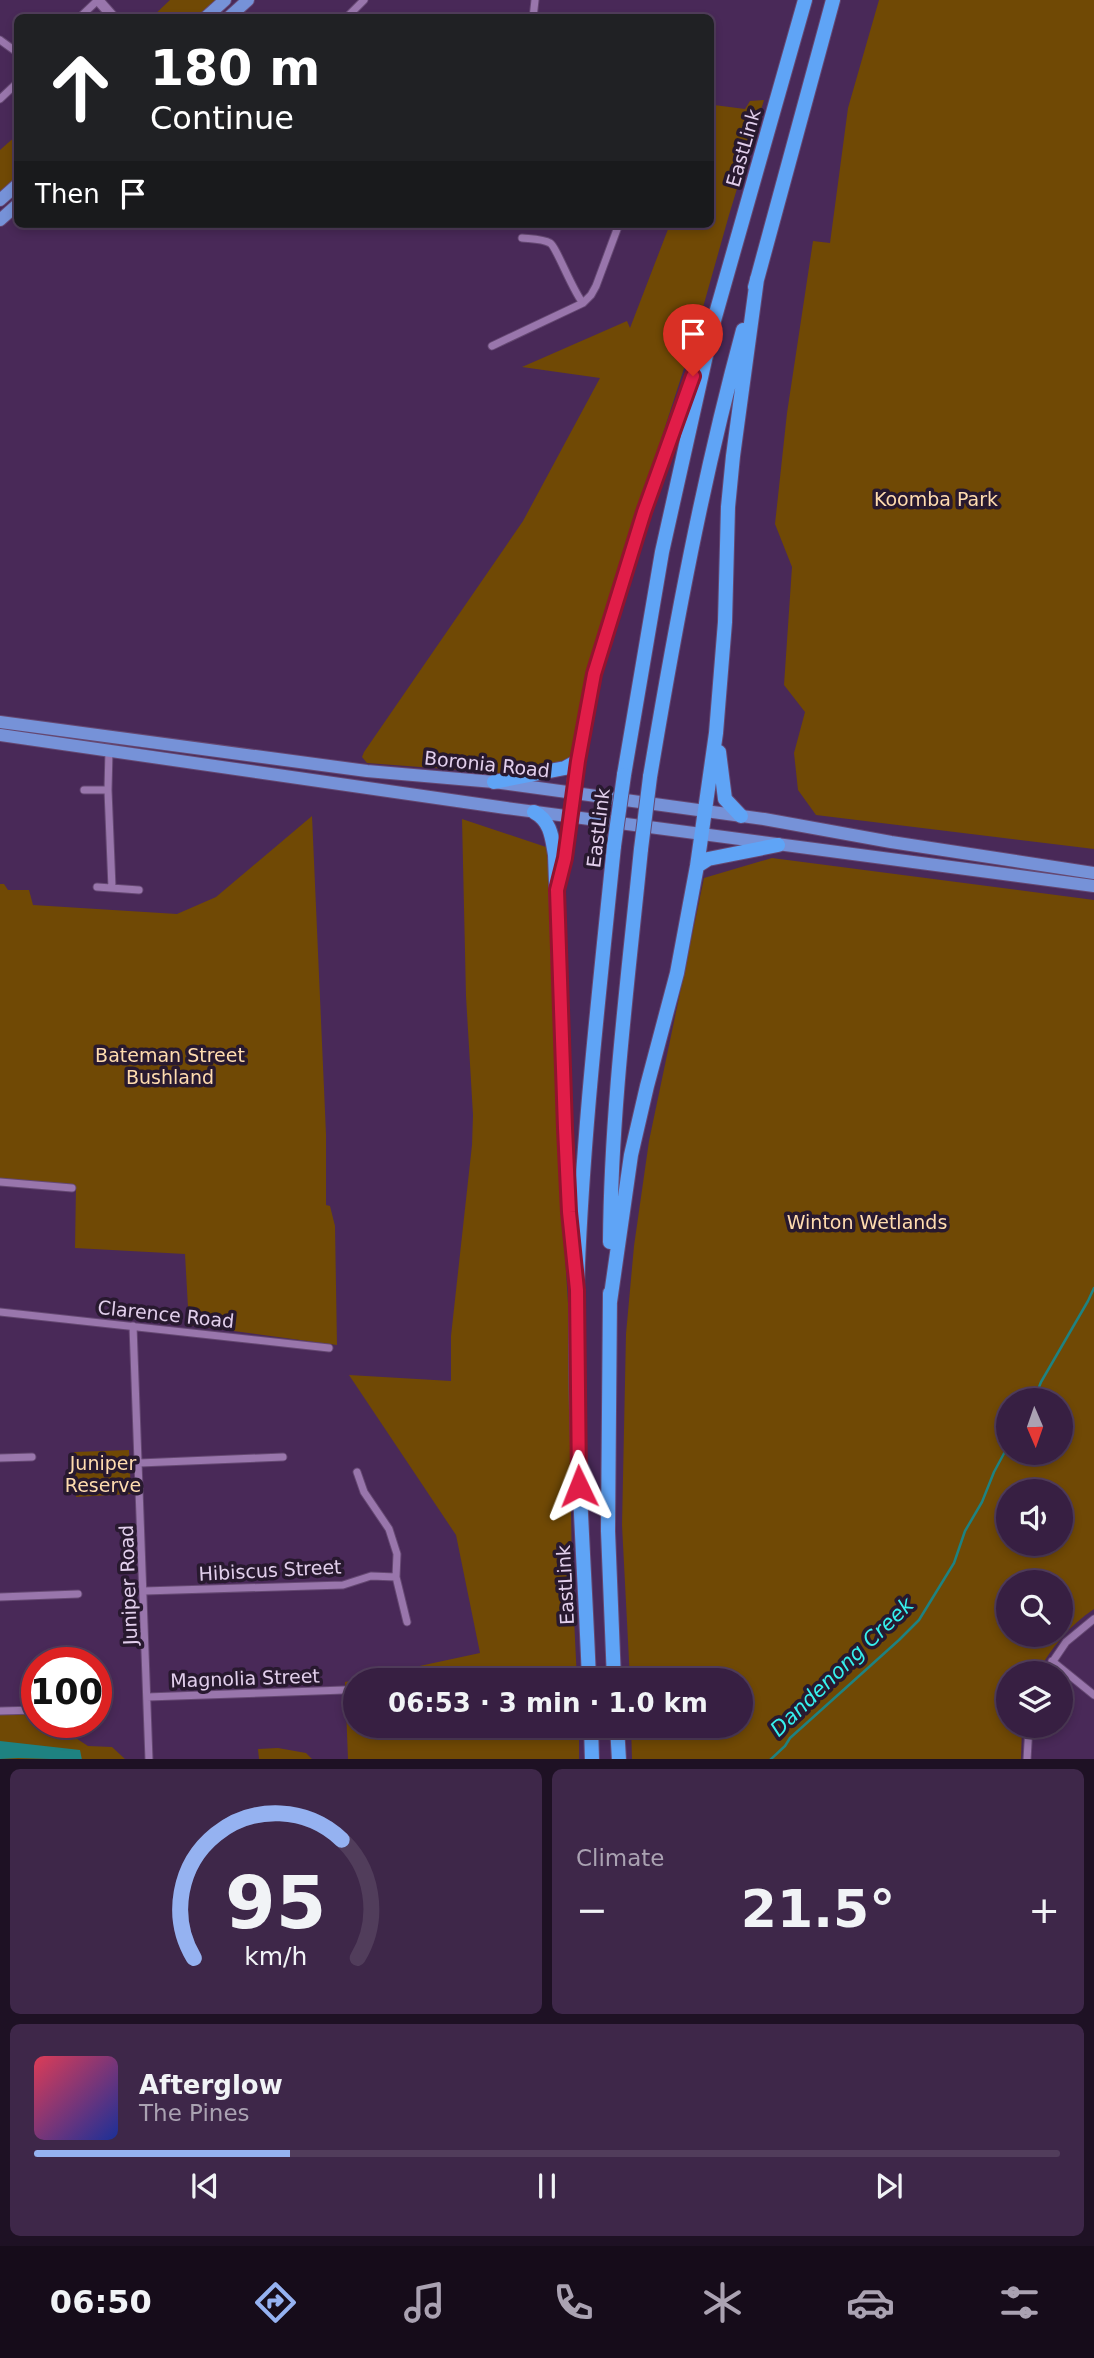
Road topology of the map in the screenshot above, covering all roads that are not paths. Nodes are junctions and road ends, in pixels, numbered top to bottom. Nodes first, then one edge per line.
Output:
1 (98, 0) edge
2 (225, 0) edge
3 (248, 0) edge
4 (365, 0) edge
5 (805, 0) edge
6 (833, 0) edge
7 (83, 14) edge
8 (110, 14) edge
9 (209, 14) edge
10 (232, 14) edge
11 (350, 14) edge
12 (14, 86) edge
13 (0, 99) edge
14 (14, 188) edge
15 (0, 200) edge
16 (14, 208) edge
17 (0, 220) edge
18 (618, 228) edge
19 (522, 238) dead end
20 (757, 279) junction
21 (583, 303) junction
22 (713, 324) junction
23 (492, 346) dead end
24 (0, 722) edge
25 (716, 733) junction
26 (0, 735) edge
27 (109, 750) junction
28 (241, 754) junction
29 (578, 761) junction
30 (354, 769) junction
31 (248, 772) junction
32 (422, 776) junction
33 (494, 782) junction
34 (351, 785) junction
35 (84, 790) dead end
36 (108, 790) junction
37 (573, 793) junction
38 (443, 798) junction
39 (705, 811) junction
40 (534, 812) junction
41 (741, 816) junction
42 (570, 817) junction
43 (702, 835) junction
44 (778, 845) junction
45 (1025, 863) junction
46 (698, 866) junction
47 (1094, 873) edge
48 (1023, 876) junction
49 (1094, 886) edge
50 (97, 887) dead end
51 (112, 888) junction
52 (139, 890) dead end
53 (557, 890) junction
54 (0, 1182) edge
55 (72, 1188) dead end
56 (577, 1290) junction
57 (610, 1302) junction
58 (0, 1312) edge
59 (133, 1326) junction
60 (329, 1348) dead end
61 (32, 1457) dead end
62 (283, 1457) dead end
63 (0, 1458) edge
64 (139, 1464) junction
65 (357, 1472) dead end
66 (396, 1577) junction
67 (144, 1591) junction
68 (78, 1594) dead end
69 (0, 1597) edge
70 (1094, 1619) edge
71 (407, 1622) dead end
72 (1052, 1661) edge
73 (588, 1668) edge
74 (614, 1668) edge
75 (1073, 1678) edge
76 (343, 1690) edge
77 (1094, 1695) edge
78 (147, 1697) junction
79 (21, 1710) edge
80 (0, 1711) edge
81 (591, 1738) edge
82 (618, 1738) edge
83 (1028, 1738) edge
84 (149, 1759) edge
85 (592, 1759) edge
86 (619, 1759) edge
87 (1027, 1759) edge

1 - 7 street
1 - 8 street
2 - 9 main road
3 - 10 main road
4 - 11 street
5 - 22 highway, EastLink
6 - 20 highway
12 - 13 street
14 - 15 main road
16 - 17 main road
18 - 21 street
19 - 21 street
20 - 25 highway
20 - 57 highway, bridge
21 - 23 street
22 - 29 highway
22 - 56 highway, EastLink, bridge
24 - 28 main road, Boronia Road
25 - 39 highway
25 - 41 highway
26 - 27 main road, Boronia Road
27 - 31 main road, Boronia Road
27 - 36 street
28 - 30 main road, Boronia Road
28 - 31 main road
29 - 33 highway
29 - 37 highway
30 - 32 main road, Boronia Road
30 - 34 main road
31 - 34 main road, Boronia Road
32 - 33 main road, Boronia Road
32 - 38 main road
33 - 37 main road, Boronia Road
34 - 38 main road, Boronia Road
35 - 36 street
36 - 51 street
37 - 39 main road, Boronia Road
37 - 42 highway
38 - 40 main road, Boronia Road
39 - 41 main road, Boronia Road
39 - 43 highway
40 - 42 main road, Boronia Road
40 - 53 highway
41 - 45 main road, Boronia Road
42 - 43 main road, Boronia Road
42 - 53 highway
43 - 44 main road, Boronia Road
43 - 46 highway
44 - 46 highway
44 - 48 main road, Boronia Road
45 - 47 main road, Boronia Road
45 - 48 main road
46 - 57 highway
48 - 49 main road, Boronia Road
50 - 51 street
51 - 52 street
53 - 56 highway
54 - 55 street
56 - 73 highway, EastLink
57 - 74 highway
58 - 59 street, Clarence Road
59 - 60 street, Clarence Road
59 - 64 street, Juniper Road
61 - 63 street
62 - 64 street
64 - 67 street, Juniper Road
65 - 66 street
66 - 67 street, Hibiscus Street
66 - 71 street
67 - 78 street, Juniper Road
68 - 69 street
70 - 72 street
75 - 77 street
76 - 78 street, Magnolia Street
78 - 84 street, Juniper Road
79 - 80 street
81 - 85 highway
82 - 86 highway
83 - 87 street

